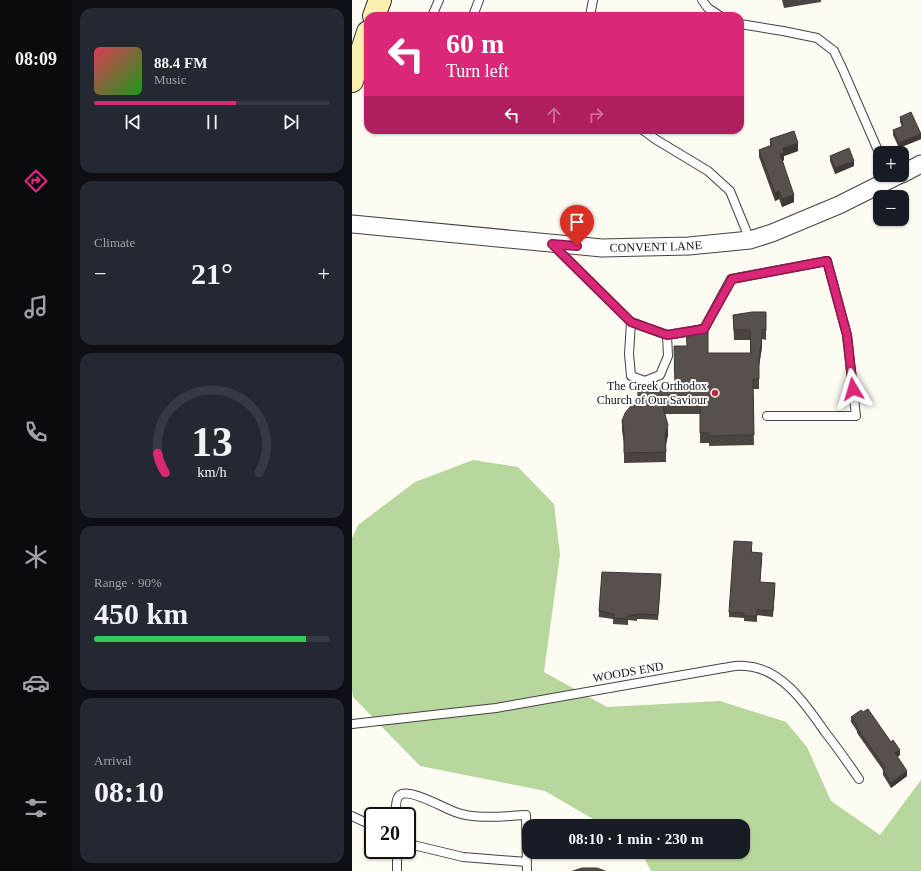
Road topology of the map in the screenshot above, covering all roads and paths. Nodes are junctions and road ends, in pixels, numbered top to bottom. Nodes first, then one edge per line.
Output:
1 (380, 0) edge
2 (439, 0) edge
3 (479, 0) edge
4 (593, 0) edge
5 (702, 0) edge
6 (376, 12) edge
7 (434, 12) edge
8 (474, 12) edge
9 (591, 12) edge
10 (714, 12) edge
11 (744, 25) edge
12 (364, 44) edge
13 (352, 82) edge
14 (649, 134) edge
15 (876, 146) edge
16 (921, 164) edge
17 (909, 170) edge
18 (884, 182) edge
19 (352, 224) edge
20 (750, 240) junction
21 (552, 244) junction
22 (631, 322) junction
23 (667, 335) junction
24 (767, 416) dead end
25 (352, 724) edge
26 (860, 779) dead end
27 (397, 807) edge
28 (352, 816) edge
29 (364, 822) edge
30 (416, 846) edge
31 (397, 859) edge
32 (527, 862) junction
33 (397, 871) edge
34 (527, 871) edge

1 - 6 main road
2 - 7 lane
3 - 8 lane
4 - 9 lane
5 - 10 lane
11 - 15 lane
12 - 13 main road
14 - 20 lane
16 - 17 street, CONVENT LANE
18 - 20 street, CONVENT LANE
19 - 21 street, CONVENT LANE
20 - 21 street, CONVENT LANE
21 - 22 lane
22 - 23 lane
22 - 23 lane
23 - 24 lane
25 - 26 lane, WOODS END
27 - 32 lane
28 - 29 lane
30 - 32 lane
31 - 33 lane
32 - 34 lane

